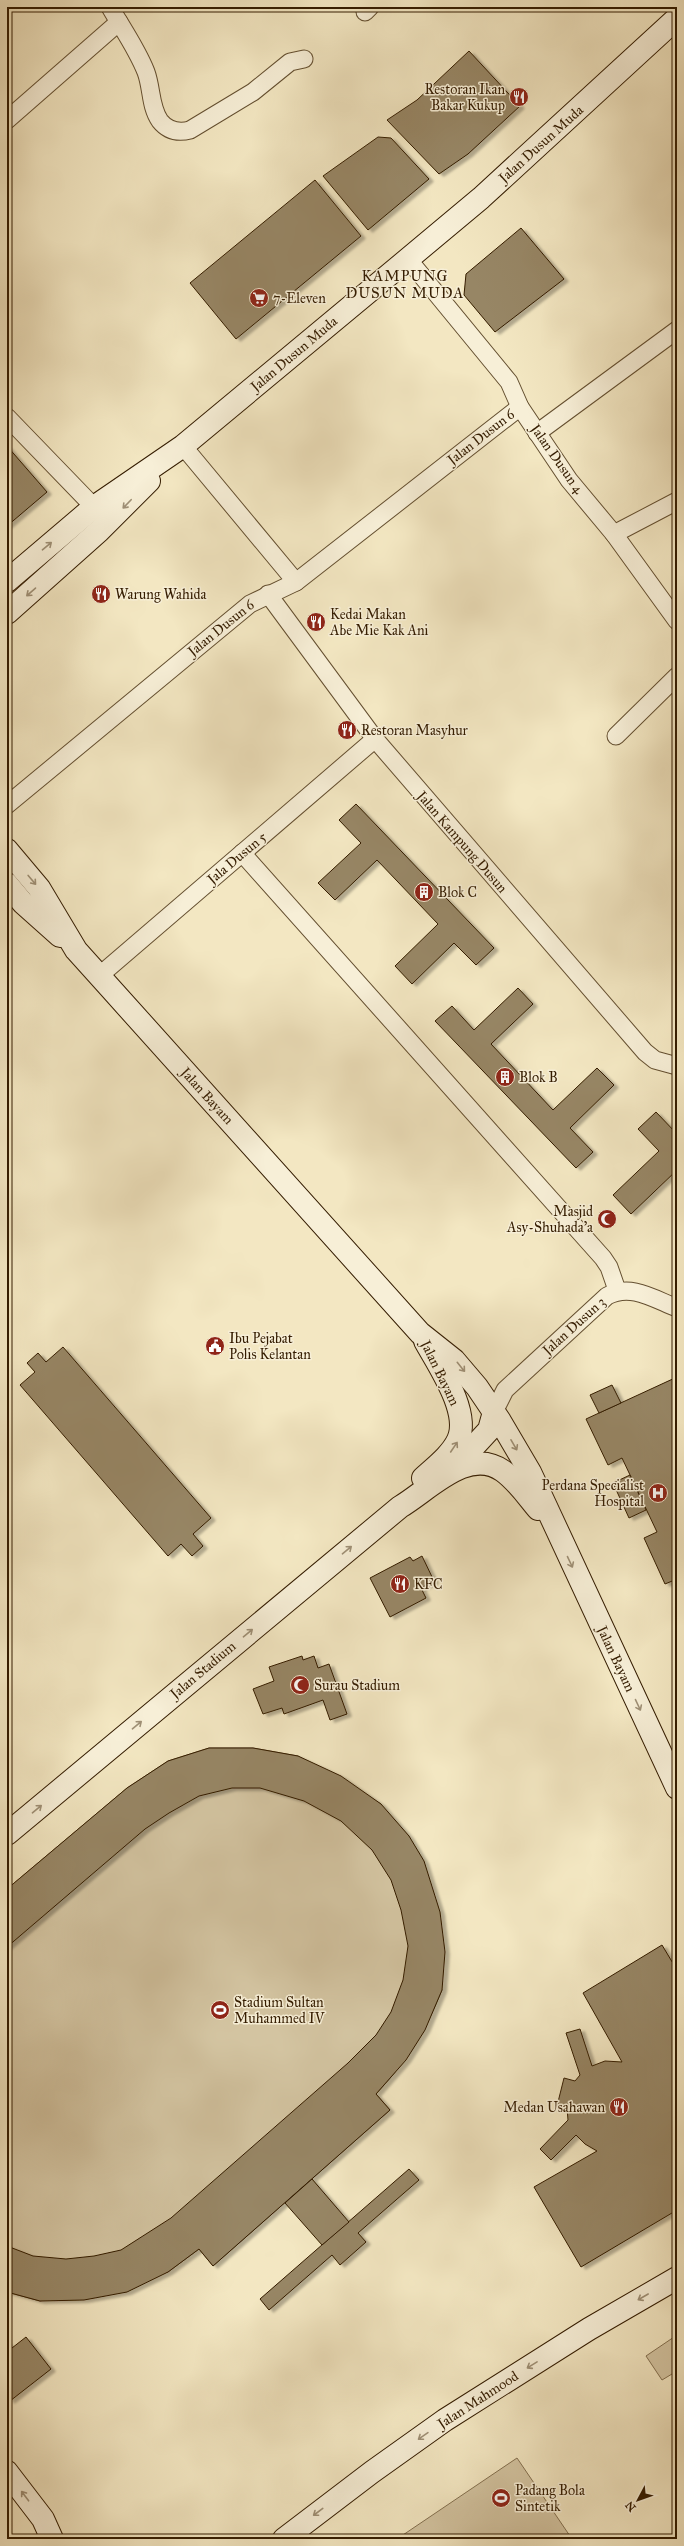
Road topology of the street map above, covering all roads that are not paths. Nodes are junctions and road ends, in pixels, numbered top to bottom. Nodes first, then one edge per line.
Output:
1 (110, 7) edge
2 (677, 18) edge
3 (119, 22) junction
4 (304, 59) dead end
5 (7, 120) edge
6 (408, 259) junction
7 (677, 330) edge
8 (520, 407) junction
9 (7, 417) edge
10 (537, 433) junction
11 (183, 446) junction
12 (677, 501) edge
13 (94, 507) junction
14 (614, 534) junction
15 (7, 581) edge
16 (296, 582) junction
17 (268, 594) junction
18 (7, 613) edge
19 (677, 621) edge
20 (677, 676) edge
21 (616, 736) dead end
22 (375, 740) junction
23 (7, 805) edge
24 (7, 850) edge
25 (242, 853) junction
26 (7, 884) edge
27 (76, 950) junction
28 (99, 976) junction
29 (677, 1066) edge
30 (617, 1290) junction
31 (677, 1308) edge
32 (420, 1333) junction
33 (494, 1412) junction
34 (448, 1474) junction
35 (400, 1507) junction
36 (554, 1529) junction
37 (677, 1788) edge
38 (7, 1834) edge
39 (677, 2278) edge
40 (7, 2472) edge
41 (43, 2520) junction
42 (283, 2537) edge
43 (52, 2539) edge
44 (67, 2539) edge

1 - 3 street
2 - 6 main road, Jalan Dusun Muda
3 - 4 street
3 - 5 street
6 - 8 street, Jalan Dusun 4
6 - 11 main road, Jalan Dusun Muda
7 - 10 street
8 - 10 street, Jalan Dusun 4
8 - 16 street, Jalan Dusun 6
9 - 13 street
10 - 14 street, Jalan Dusun 4
11 - 13 main road, Jalan Dusun Muda
11 - 16 street
11 -> 18 main road
12 - 14 street
15 -> 13 main road, Jalan Dusun Muda
14 - 19 street, Jalan Dusun 4
16 - 17 street, Jalan Dusun 6
17 - 22 street, Jalan Kampung Dusun
17 - 23 street, Jalan Dusun 6
20 - 21 street
22 - 25 street, Jala Dusun 5
22 - 29 street, Jalan Kampung Dusun
24 -> 27 main road, Jalan Bayam
25 - 28 street, Jala Dusun 5
25 - 30 street
26 - 27 main road
27 - 28 main road, Jalan Bayam
28 - 32 main road, Jalan Bayam
30 - 31 street, Jalan Dusun 3
30 - 33 street, Jalan Dusun 3
32 -> 33 main road, Jalan Bayam
35 -> 32 main road, Jalan Bayam
33 - 34 main road
33 -> 36 main road, Jalan Bayam
34 - 35 main road, Jalan Bayam
34 - 36 main road, Jalan Bayam
38 -> 35 main road, Jalan Stadium
36 -> 37 main road, Jalan Bayam
39 -> 42 main road, Jalan Mahmood
41 -> 40 main road
41 - 43 main road
41 - 44 main road

